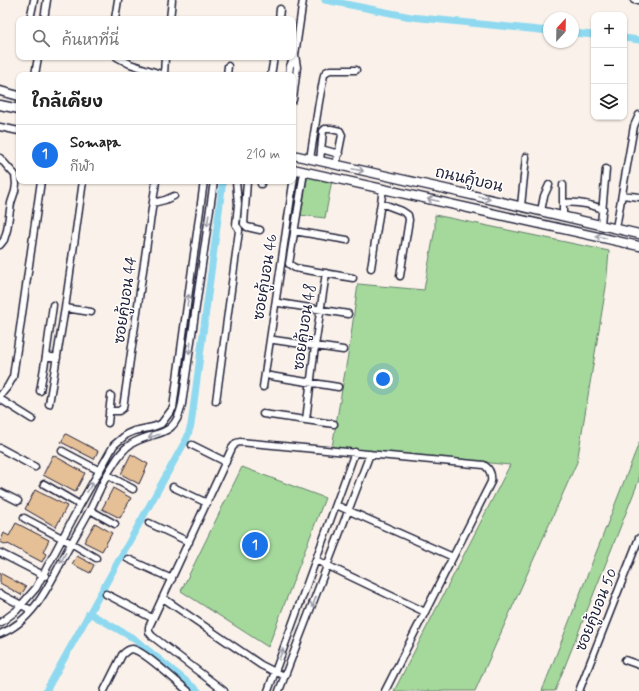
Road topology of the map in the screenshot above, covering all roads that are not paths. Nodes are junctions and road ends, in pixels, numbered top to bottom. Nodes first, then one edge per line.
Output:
1 (34, 0) edge
2 (47, 0) edge
3 (118, 0) edge
4 (172, 0) edge
5 (303, 0) edge
6 (280, 9) dead end
7 (31, 16) edge
8 (44, 16) edge
9 (115, 16) edge
10 (170, 16) edge
11 (279, 16) edge
12 (296, 47) edge
13 (38, 60) edge
14 (123, 60) edge
15 (165, 60) edge
16 (274, 60) edge
17 (293, 60) edge
18 (296, 60) edge
19 (228, 66) dead end
20 (356, 70) dead end
21 (36, 72) edge
22 (155, 72) edge
23 (164, 72) edge
24 (227, 72) edge
25 (272, 72) edge
26 (289, 72) edge
27 (296, 75) edge
28 (0, 92) edge
29 (16, 95) edge
30 (0, 105) edge
31 (16, 108) edge
32 (639, 114) edge
33 (0, 127) edge
34 (16, 130) edge
35 (321, 149) junction
36 (339, 154) junction
37 (296, 156) edge
38 (526, 157) dead end
39 (0, 158) edge
40 (310, 159) junction
41 (320, 161) junction
42 (336, 165) junction
43 (606, 169) dead end
44 (296, 170) edge
45 (304, 172) junction
46 (41, 184) edge
47 (83, 184) edge
48 (156, 184) edge
49 (204, 184) edge
50 (214, 184) edge
51 (236, 184) edge
52 (247, 184) edge
53 (292, 184) edge
54 (549, 185) dead end
55 (563, 185) dead end
56 (383, 189) junction
57 (622, 195) junction
58 (174, 196) dead end
59 (639, 197) edge
60 (563, 202) junction
61 (153, 203) junction
62 (381, 203) junction
63 (521, 206) junction
64 (603, 209) junction
65 (541, 210) junction
66 (563, 216) junction
67 (601, 224) junction
68 (616, 228) junction
69 (260, 230) dead end
70 (294, 231) junction
71 (639, 234) edge
72 (347, 240) dead end
73 (0, 245) edge
74 (639, 246) edge
75 (371, 268) dead end
76 (326, 273) junction
77 (400, 276) dead end
78 (353, 278) dead end
79 (279, 303) dead end
80 (53, 305) dead end
81 (65, 308) junction
82 (320, 310) junction
83 (91, 312) dead end
84 (348, 314) dead end
85 (274, 340) dead end
86 (315, 346) junction
87 (344, 350) dead end
88 (46, 356) junction
89 (57, 358) junction
90 (270, 376) dead end
91 (310, 383) junction
92 (262, 387) dead end
93 (338, 387) dead end
94 (40, 392) dead end
95 (111, 396) dead end
96 (0, 398) edge
97 (216, 401) dead end
98 (49, 404) dead end
99 (173, 408) junction
100 (181, 410) junction
101 (109, 411) junction
102 (264, 414) dead end
103 (32, 419) dead end
104 (306, 420) junction
105 (108, 423) dead end
106 (334, 424) dead end
107 (192, 445) dead end
108 (0, 448) edge
109 (62, 451) dead end
110 (355, 452) junction
111 (370, 454) junction
112 (226, 462) junction
113 (35, 466) dead end
114 (100, 471) junction
115 (107, 475) junction
116 (345, 481) junction
117 (44, 484) dead end
118 (358, 486) junction
119 (173, 487) dead end
120 (133, 489) dead end
121 (0, 492) edge
122 (18, 501) dead end
123 (207, 503) junction
124 (80, 505) junction
125 (336, 505) junction
126 (90, 510) junction
127 (349, 510) junction
128 (24, 518) dead end
129 (149, 523) dead end
130 (115, 524) dead end
131 (63, 538) junction
132 (639, 538) edge
133 (71, 542) junction
134 (189, 542) junction
135 (0, 553) edge
136 (453, 557) junction
137 (96, 558) dead end
138 (128, 559) dead end
139 (316, 560) junction
140 (328, 565) junction
141 (43, 575) junction
142 (172, 579) junction
143 (52, 580) junction
144 (0, 594) edge
145 (106, 594) dead end
146 (162, 598) junction
147 (22, 606) junction
148 (31, 610) junction
149 (425, 612) junction
150 (152, 618) junction
151 (0, 623) edge
152 (0, 634) edge
153 (626, 660) dead end
154 (639, 665) edge
155 (275, 672) junction
156 (285, 676) junction
157 (104, 691) edge
158 (188, 691) edge
159 (224, 691) edge
160 (268, 691) edge
161 (279, 691) edge
162 (384, 691) edge
163 (579, 691) edge

1 - 7 street
2 - 8 street
3 - 9 street
4 - 10 street
5 - 12 street
6 - 11 street
13 - 21 street
14 - 22 street
15 - 23 street
16 - 25 street
17 - 26 street
18 - 27 street
19 - 24 street
20 - 40 street
28 - 29 main road
30 - 31 main road
32 - 57 street
33 - 34 street
35 - 36 street
35 - 36 street
35 - 41 street
36 - 42 street
37 - 40 main road, ถนนคู้บอน
38 - 63 street
39 - 73 street
40 - 41 main road, ถนนคู้บอน
41 - 42 main road, ถนนคู้บอน
42 -> 63 main road, ถนนคู้บอน
43 - 64 street
44 - 45 main road, ถนนคู้บอน
45 - 56 main road, ถนนคู้บอน
45 - 70 street, ซอยคู้บอน 48
46 - 96 street
47 - 81 street
48 - 61 street, ซอยคู้บอน 44
99 -> 49 street
50 -> 100 street
51 - 97 street
52 - 69 street
53 - 92 street, ซอยคู้บอน 46
54 - 65 street
55 - 60 street
56 - 62 street
74 -> 56 main road, ถนนคู้บอน
57 - 59 street
57 - 68 street
58 - 61 street
60 - 64 street
60 - 66 street
61 - 101 street, ซอยคู้บอน 44
62 - 75 street
62 - 77 street
63 - 65 main road, ถนนคู้บอน
64 - 67 street
65 - 66 main road, ถนนคู้บอน
66 - 67 main road, ถนนคู้บอน
67 - 68 main road, ถนนคู้บอน
68 - 71 main road, ถนนคู้บอน
70 - 72 street
70 - 76 street, ซอยคู้บอน 48
76 - 78 street
76 - 82 street, ซอยคู้บอน 48
79 - 82 street
80 - 88 street
81 - 83 street
81 - 89 street
82 - 84 street
82 - 86 street, ซอยคู้บอน 48
85 - 86 street
86 - 87 street
86 - 91 street, ซอยคู้บอน 48
88 - 89 street
88 - 94 street
89 - 98 street
90 - 91 street
91 - 93 street
91 - 104 street, ซอยคู้บอน 48
95 - 101 street
96 - 103 street
99 - 100 street
99 - 114 street
100 -> 115 street
101 - 105 street
102 - 104 street
104 - 106 street
107 - 112 street
108 - 113 street
109 - 114 street
110 - 111 street
110 - 112 street
110 - 116 street
111 - 118 street
111 - 136 street
112 - 123 street
124 -> 114 street
115 - 120 street
115 - 126 street
116 - 118 street
116 - 125 street
117 - 124 street
118 - 127 street
119 - 123 street
121 - 122 street
123 - 134 street
124 - 131 street
125 - 127 street
125 - 139 street
126 - 130 street
126 - 133 street
127 - 136 street
127 - 140 street
128 - 131 street
129 - 134 street
131 - 133 street
131 - 141 street
132 - 163 street, ซอยคู้บอน 50
133 - 137 street
133 -> 143 street
134 - 142 street
135 - 141 street
136 - 149 street
138 - 142 street
139 - 140 street
155 -> 139 street
140 - 149 street
140 -> 156 street
141 - 143 street
141 - 147 street
142 - 146 street
143 - 148 street
144 - 147 street
145 - 150 street
146 - 150 street
146 - 155 street
147 - 148 street
147 - 151 street
148 - 152 street
149 - 162 street
150 - 159 street
153 - 154 street
155 - 156 street
155 - 160 street
156 - 161 street
157 - 158 street

